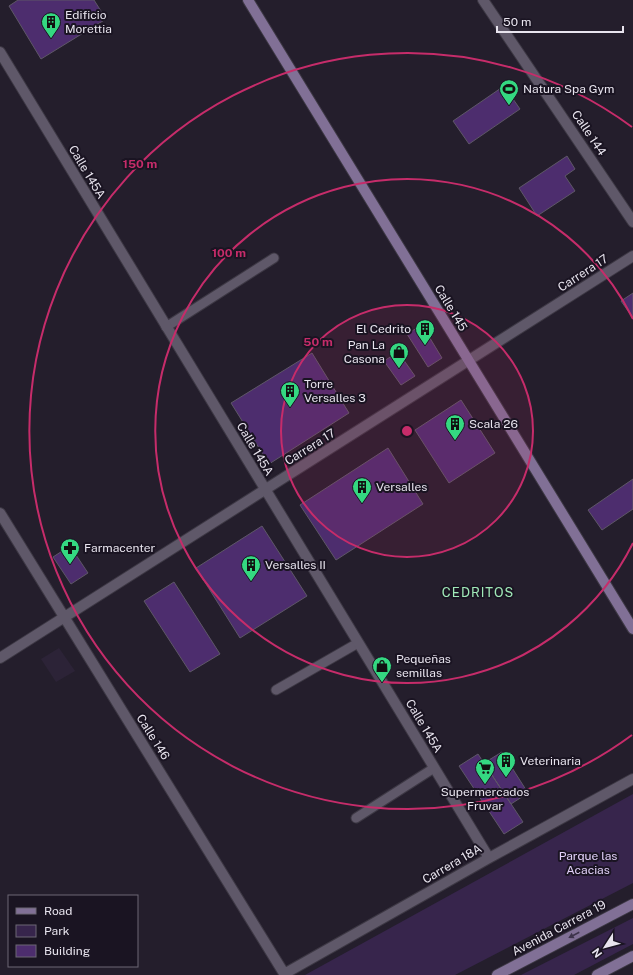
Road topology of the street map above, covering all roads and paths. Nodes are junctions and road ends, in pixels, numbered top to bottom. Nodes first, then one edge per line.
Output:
1 (248, 0) edge
2 (483, 0) edge
3 (0, 52) edge
4 (633, 222) edge
5 (633, 256) edge
6 (274, 258) dead end
7 (166, 327) junction
8 (468, 362) junction
9 (265, 490) junction
10 (0, 513) edge
11 (64, 617) junction
12 (633, 629) edge
13 (358, 643) junction
14 (0, 658) edge
15 (276, 690) dead end
16 (434, 768) junction
17 (633, 779) edge
18 (356, 818) dead end
19 (489, 858) junction
20 (633, 904) edge
21 (633, 956) edge
22 (284, 975) edge
23 (497, 975) edge
24 (597, 975) edge

1 - 8 street, Calle 145
2 - 4 street, Calle 144
3 - 7 street, Calle 145A
5 - 8 street, Carrera 17
6 - 7 lane
7 - 9 street, Calle 145A
8 - 9 street, Carrera 17
8 - 12 street, Calle 145
9 - 11 street, Carrera 17
9 - 13 street, Calle 145A
10 - 11 street, Calle 146
11 - 14 street, Carrera 17
11 - 22 street, Calle 146
13 - 15 lane
13 - 16 street, Calle 145A
16 - 18 lane
16 - 19 street, Calle 145A
17 - 19 street, Carrera 18A
19 - 22 street, Carrera 18A
20 -> 23 street, Avenida Carrera 19
21 - 24 street

